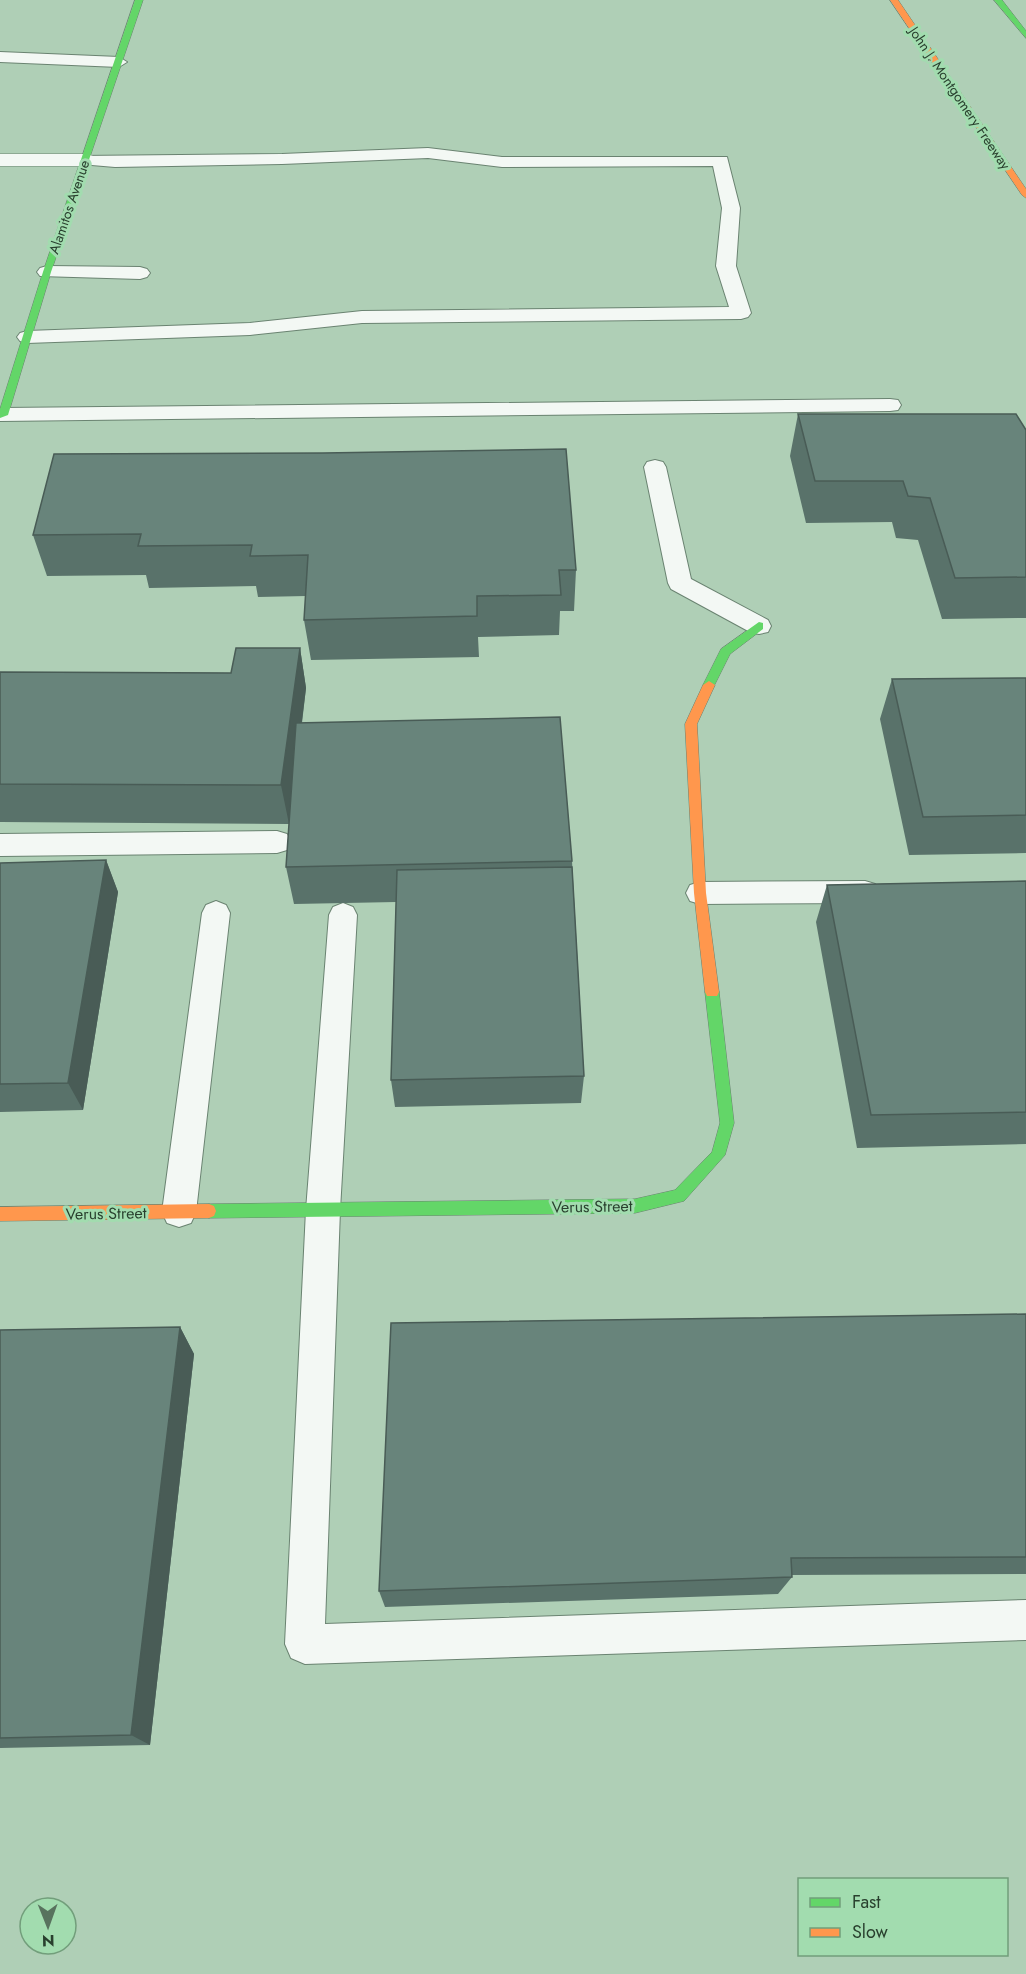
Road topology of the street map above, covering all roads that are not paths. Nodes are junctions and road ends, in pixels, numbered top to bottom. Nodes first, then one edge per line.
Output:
1 (139, 0) edge
2 (894, 0) edge
3 (998, 0) edge
4 (1026, 36) edge
5 (0, 57) edge
6 (118, 62) junction
7 (0, 160) edge
8 (86, 160) junction
9 (1026, 195) edge
10 (47, 272) junction
11 (140, 273) dead end
12 (27, 337) junction
13 (890, 405) dead end
14 (1, 415) edge
15 (655, 466) dead end
16 (759, 626) joint
17 (277, 842) dead end
18 (0, 845) edge
19 (886, 892) edge
20 (700, 893) junction
21 (216, 913) dead end
22 (343, 915) dead end
23 (323, 1210) junction
24 (179, 1212) junction
25 (0, 1214) edge
26 (1026, 1620) edge

1 - 6 main road, Alamitos Avenue
2 - 9 main road, John J. Montgomery Freeway
3 - 4 main road
5 - 6 lane
6 - 8 main road, Alamitos Avenue
7 - 8 street
8 - 10 main road, Alamitos Avenue
8 - 12 lane
10 - 11 lane
10 - 12 main road, Alamitos Avenue
12 - 14 main road, Alamitos Avenue
13 - 14 lane
15 - 16 lane
16 - 20 main road, Verus Street
17 - 18 lane
19 - 20 lane
20 - 23 main road, Verus Street
21 - 24 lane
22 - 23 lane
23 - 24 main road, Verus Street
23 - 26 lane
24 - 25 main road, Verus Street

